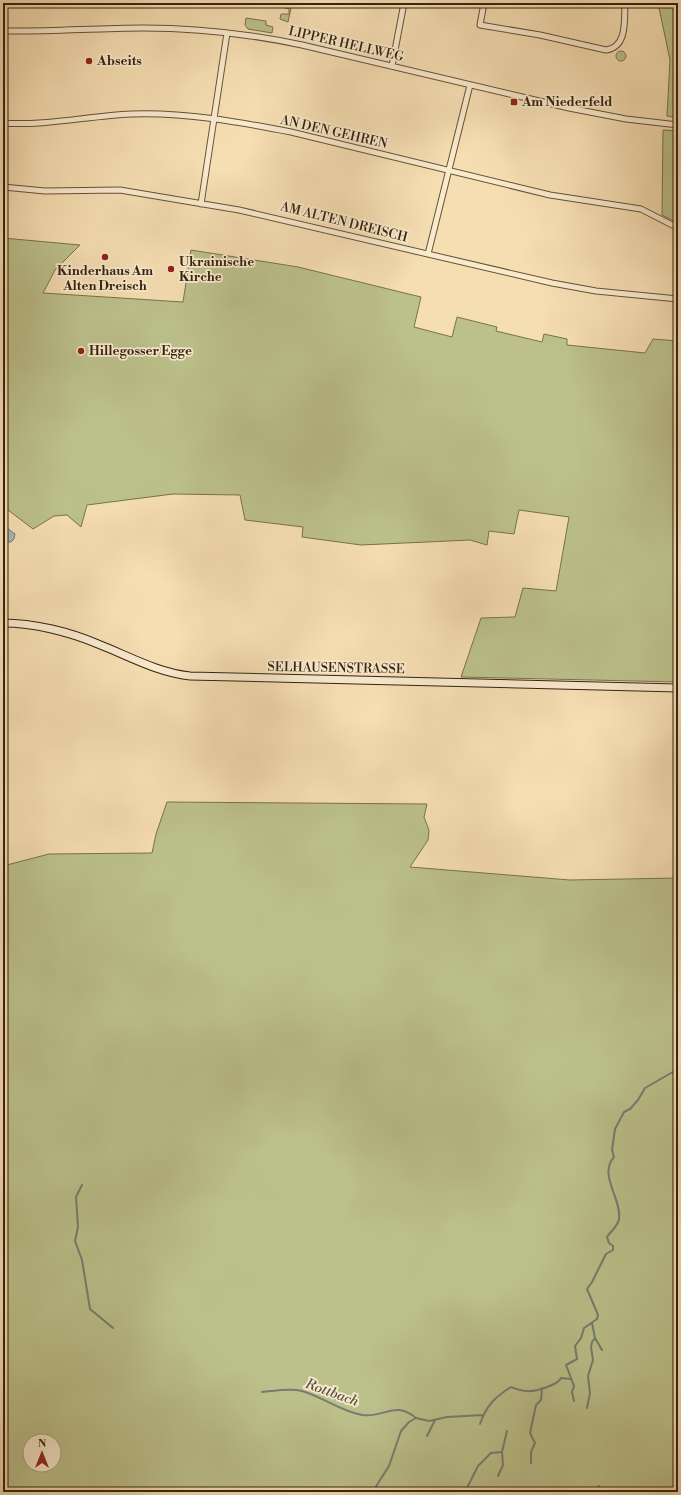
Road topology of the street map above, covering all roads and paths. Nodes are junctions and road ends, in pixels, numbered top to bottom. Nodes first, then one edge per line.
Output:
1 (404, 3) edge
2 (484, 3) edge
3 (625, 3) edge
4 (3, 32) edge
5 (227, 33) junction
6 (392, 66) junction
7 (470, 85) junction
8 (213, 119) junction
9 (3, 123) edge
10 (678, 125) edge
11 (449, 171) junction
12 (3, 187) edge
13 (201, 204) junction
14 (678, 228) edge
15 (428, 254) junction
16 (678, 299) edge
17 (3, 623) edge
18 (678, 688) edge

1 - 6 street
2 - 3 street
4 - 5 street, LIPPER HELLWEG
5 - 6 street, LIPPER HELLWEG
5 - 8 street
6 - 7 street, LIPPER HELLWEG
7 - 10 street, LIPPER HELLWEG
7 - 11 street
8 - 9 street, AN DEN GEHREN
8 - 11 street, AN DEN GEHREN
8 - 13 street
11 - 14 street, AN DEN GEHREN
11 - 15 street
12 - 13 street, AM ALTEN DREISCH
13 - 15 street, AM ALTEN DREISCH
15 - 16 street, AM ALTEN DREISCH
17 - 18 street, SELHAUSENSTRASSE

